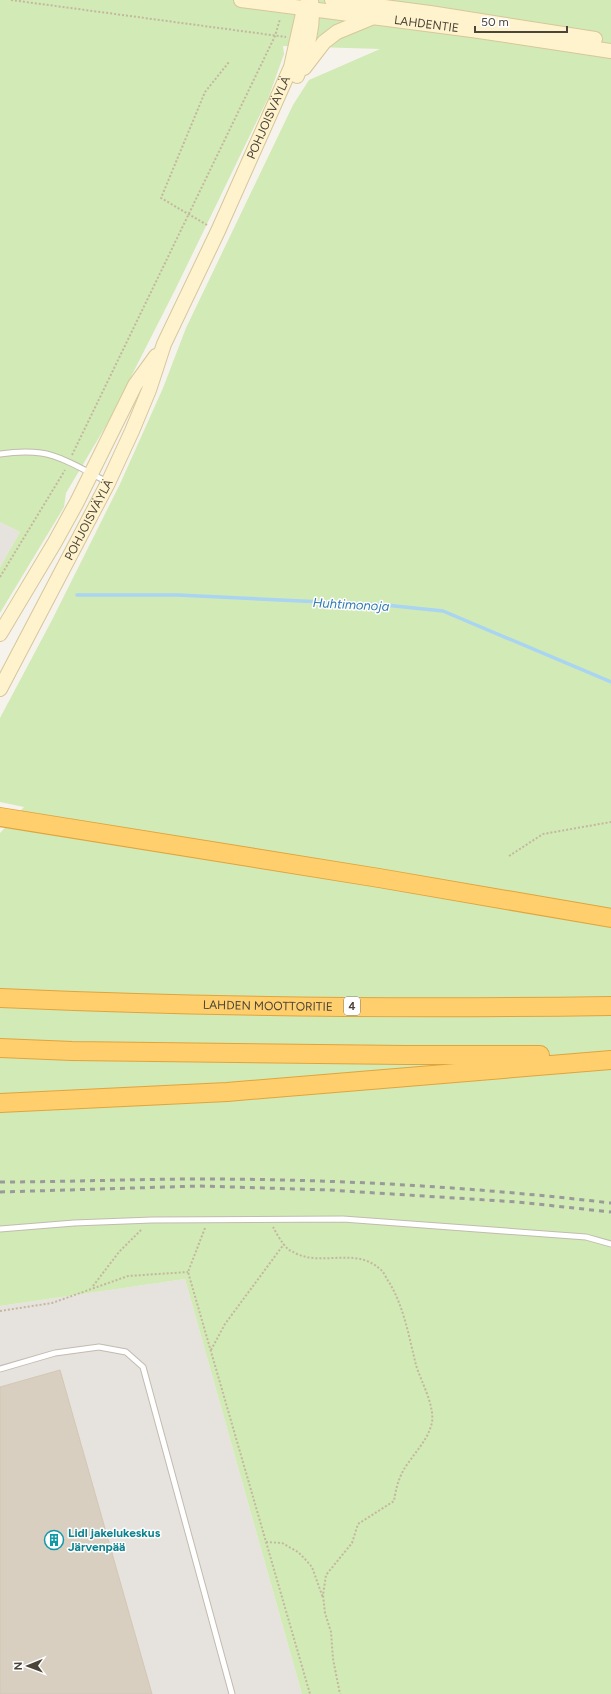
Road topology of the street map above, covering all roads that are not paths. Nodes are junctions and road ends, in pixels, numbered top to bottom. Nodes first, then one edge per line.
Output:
1 (241, 0) edge
2 (332, 0) edge
3 (309, 4) edge
4 (373, 17) junction
5 (611, 41) edge
6 (611, 51) edge
7 (295, 79) junction
8 (218, 231) junction
9 (164, 344) junction
10 (0, 454) edge
11 (91, 474) junction
12 (108, 483) junction
13 (0, 634) edge
14 (0, 689) edge
15 (0, 810) edge
16 (8, 818) edge
17 (611, 918) edge
18 (0, 998) edge
19 (611, 1006) edge
20 (0, 1048) edge
21 (611, 1054) edge
22 (611, 1060) edge
23 (61, 1101) junction
24 (0, 1103) edge
25 (0, 1110) edge
26 (0, 1229) edge
27 (611, 1244) edge
28 (0, 1369) edge
29 (232, 1694) edge

1 - 3 main road, LAHDENTIE
2 - 5 main road, LAHDENTIE
3 - 4 main road, LAHDENTIE
3 - 7 main road, POHJOISVÄYLÄ
3 - 8 main road, POHJOISVÄYLÄ
4 - 6 main road, LAHDENTIE
4 - 7 main road, POHJOISVÄYLÄ
7 - 8 main road, POHJOISVÄYLÄ
8 - 9 main road, POHJOISVÄYLÄ
9 - 11 main road, POHJOISVÄYLÄ
9 - 12 main road, POHJOISVÄYLÄ
10 - 11 lane
11 - 12 lane
11 - 13 main road, POHJOISVÄYLÄ
12 - 14 main road, POHJOISVÄYLÄ
15 - 16 highway
16 - 17 highway
18 - 19 highway, LAHDEN MOOTTORITIE / 4
20 - 21 highway
22 - 23 highway
23 - 24 highway
23 - 25 highway
26 - 27 lane
28 - 29 lane

